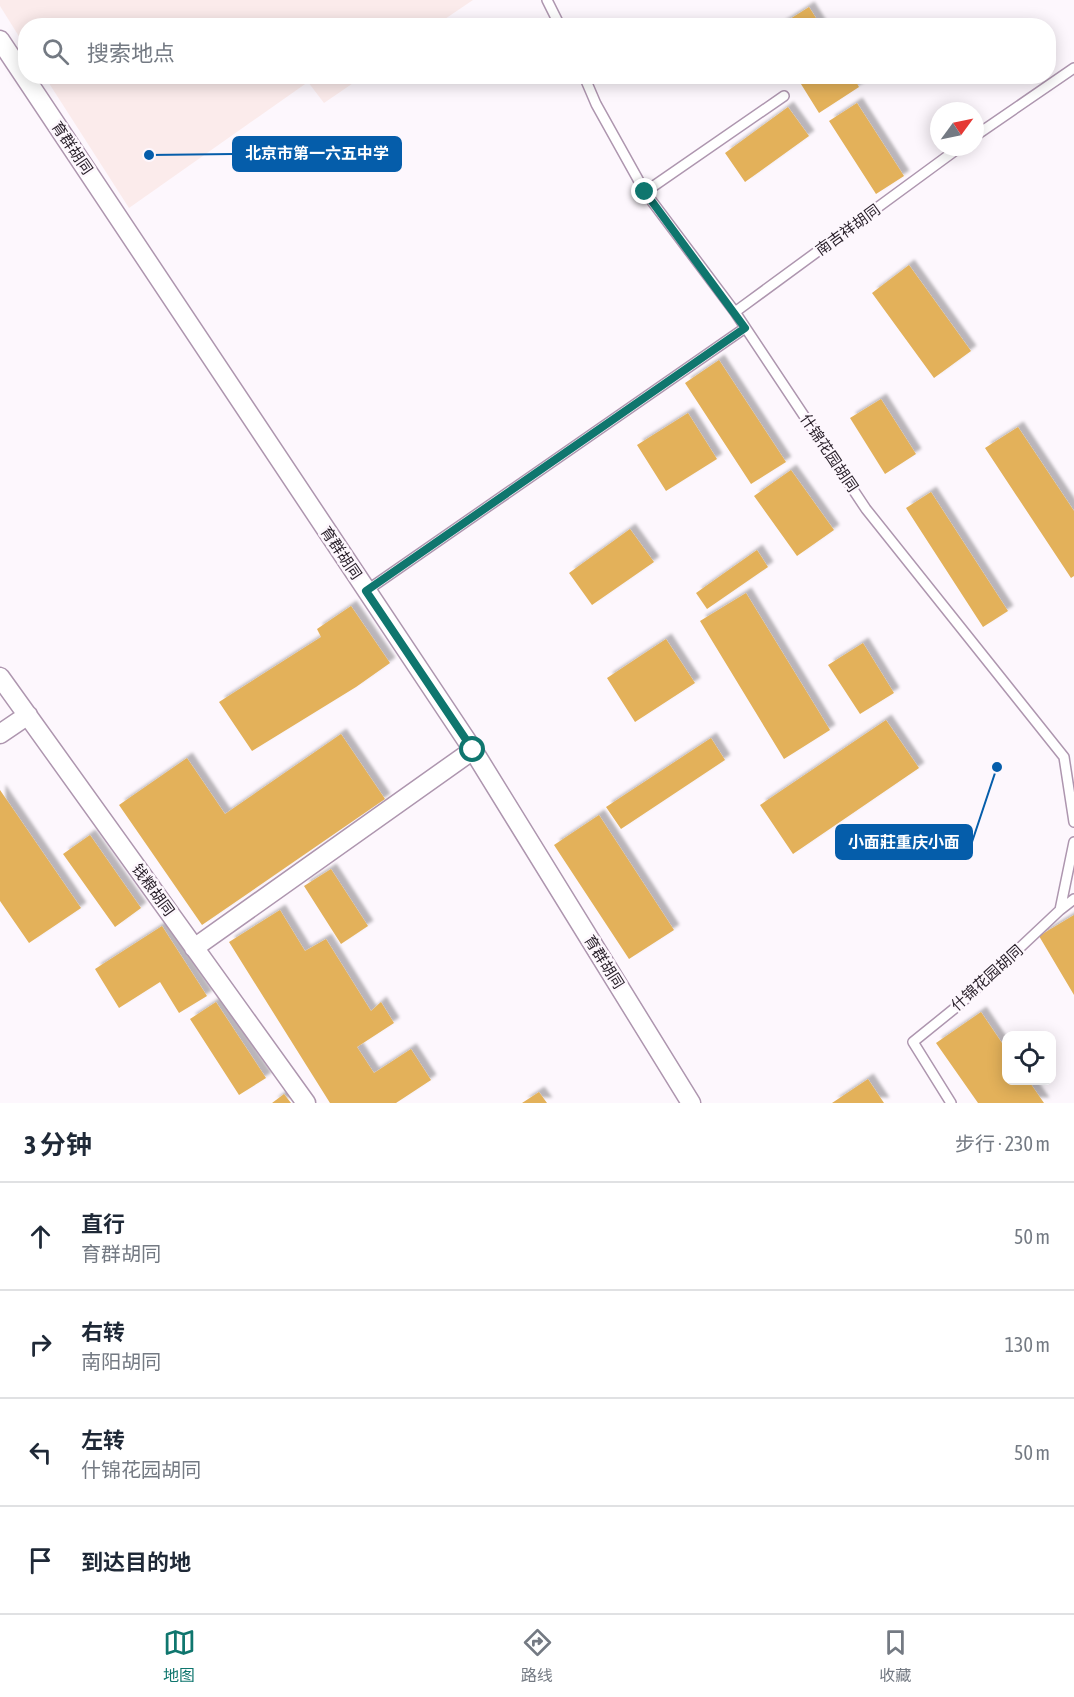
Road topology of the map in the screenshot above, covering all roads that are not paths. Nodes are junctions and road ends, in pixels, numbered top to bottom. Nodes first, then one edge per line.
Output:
1 (547, 0) edge
2 (556, 18) edge
3 (0, 39) edge
4 (18, 66) edge
5 (1074, 68) edge
6 (1056, 80) edge
7 (30, 84) edge
8 (587, 84) edge
9 (1051, 84) edge
10 (784, 96) dead end
11 (984, 130) edge
12 (948, 156) edge
13 (645, 192) junction
14 (735, 312) junction
15 (745, 328) junction
16 (366, 591) junction
17 (0, 677) edge
18 (28, 715) junction
19 (0, 734) edge
20 (473, 750) junction
21 (1074, 822) edge
22 (1074, 842) edge
23 (1074, 899) edge
24 (1060, 910) junction
25 (194, 948) junction
26 (306, 1103) edge
27 (691, 1103) edge
28 (951, 1103) edge

1 - 2 lane
3 - 4 street, 育群胡同
5 - 6 lane
7 - 16 street, 育群胡同
8 - 13 lane, 什锦花园胡同
9 - 11 lane
10 - 13 lane
12 - 14 lane, 南吉祥胡同
13 - 14 lane, 什锦花园胡同
14 - 15 lane, 什锦花园胡同
15 - 16 lane
15 - 21 lane, 什锦花园胡同
16 - 20 street, 育群胡同
17 - 18 street, 钱粮胡同
18 - 19 street
18 - 25 street, 钱粮胡同
20 - 25 street
20 - 27 street, 育群胡同
22 - 24 lane
23 - 24 lane
24 - 28 lane, 什锦花园胡同
25 - 26 street, 钱粮胡同

